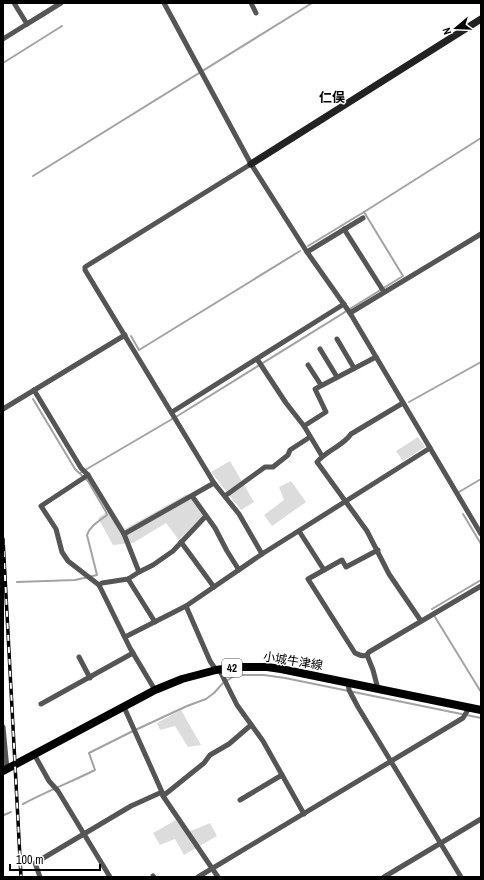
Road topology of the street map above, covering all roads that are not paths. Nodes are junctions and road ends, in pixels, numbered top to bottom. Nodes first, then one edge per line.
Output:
1 (14, 3) edge
2 (61, 3) edge
3 (164, 3) edge
4 (251, 3) edge
5 (256, 13) dead end
6 (481, 19) edge
7 (27, 24) junction
8 (3, 40) edge
9 (251, 164) junction
10 (362, 218) dead end
11 (344, 229) junction
12 (481, 234) edge
13 (307, 252) junction
14 (384, 292) junction
15 (344, 304) junction
16 (350, 313) junction
17 (125, 335) junction
18 (337, 339) dead end
19 (320, 349) dead end
20 (376, 357) junction
21 (257, 359) junction
22 (308, 364) dead end
23 (354, 368) junction
24 (337, 377) junction
25 (321, 385) junction
26 (34, 390) junction
27 (403, 403) junction
28 (3, 408) edge
29 (172, 412) junction
30 (304, 426) junction
31 (310, 437) junction
32 (430, 448) junction
33 (322, 456) junction
34 (88, 475) junction
35 (214, 483) junction
36 (192, 496) junction
37 (225, 496) junction
38 (346, 501) junction
39 (206, 516) junction
40 (299, 531) junction
41 (124, 534) junction
42 (481, 534) edge
43 (181, 542) junction
44 (378, 550) junction
45 (262, 554) junction
46 (239, 570) junction
47 (324, 570) junction
48 (139, 572) junction
49 (128, 579) junction
50 (99, 584) junction
51 (481, 586) edge
52 (214, 587) junction
53 (186, 606) junction
54 (421, 621) junction
55 (155, 622) junction
56 (125, 637) junction
57 (133, 653) junction
58 (367, 655) junction
59 (79, 657) dead end
60 (218, 669) junction
61 (90, 678) junction
62 (350, 689) junction
63 (378, 689) junction
64 (155, 690) junction
65 (41, 704) dead end
66 (124, 707) junction
67 (481, 710) edge
68 (467, 712) junction
69 (251, 725) junction
70 (3, 727) edge
71 (34, 754) junction
72 (391, 761) junction
73 (5, 770) edge
74 (282, 775) junction
75 (162, 794) junction
76 (240, 800) dead end
77 (304, 814) junction
78 (481, 818) edge
79 (84, 834) junction
80 (441, 843) junction
81 (212, 868) junction
82 (40, 877) edge
83 (110, 877) edge
84 (198, 877) edge
85 (218, 877) edge
86 (384, 877) edge
87 (462, 877) edge

1 - 7 street
2 - 7 street
3 - 9 street
4 - 5 street
6 - 9 street
7 - 8 street
9 - 13 street
9 - 17 street
10 - 11 street
11 - 13 street
11 - 14 street
12 - 14 street
13 - 15 street
14 - 16 street
15 - 16 street
15 - 21 street
16 - 20 street
17 - 26 street
17 - 29 street
18 - 23 street
19 - 24 street
20 - 23 street
20 - 27 street
21 - 29 street
21 - 30 street
22 - 25 street
23 - 24 street
24 - 25 street
25 - 30 street
26 - 28 street
26 - 34 street
27 - 32 street
27 - 33 street
29 - 35 street
30 - 31 street
31 - 33 street
31 - 37 street
32 - 38 street
32 - 42 street
33 - 38 street
34 - 41 street
34 - 50 street
35 - 36 street
35 - 37 street
36 - 39 street
36 - 41 street
37 - 45 street
38 - 40 street
38 - 44 street
39 - 43 street
39 - 46 street
40 - 45 street
40 - 47 street
41 - 48 street
43 - 48 street
43 - 52 street
44 - 47 street
44 - 54 street
45 - 46 street
46 - 52 street
47 - 58 street
48 - 49 street
49 - 50 street
49 - 55 street
50 - 56 street
51 - 54 street
52 - 53 street
53 - 55 street
53 - 60 street
54 - 58 street
55 - 56 street
56 - 57 street
57 - 61 street
57 - 64 street
58 - 63 street
59 - 61 street
60 - 62 main road, 小城牛津線 / 42
60 - 64 main road, 小城牛津線 / 42
60 - 69 street
61 - 65 street
62 - 63 main road, 小城牛津線 / 42
62 - 72 street
63 - 68 main road, 小城牛津線 / 42
64 - 66 main road, 小城牛津線 / 42
66 - 71 main road, 小城牛津線 / 42
66 - 75 street
67 - 68 main road, 小城牛津線 / 42
68 - 72 street
69 - 74 street
69 - 75 street
70 - 73 street
71 - 73 main road, 小城牛津線 / 42
71 - 79 street
72 - 77 street
72 - 80 street
74 - 76 street
74 - 77 street
75 - 79 street
75 - 81 street
77 - 81 street
78 - 80 street
79 - 82 street
79 - 83 street
80 - 86 street
80 - 87 street
81 - 84 street
81 - 85 street

